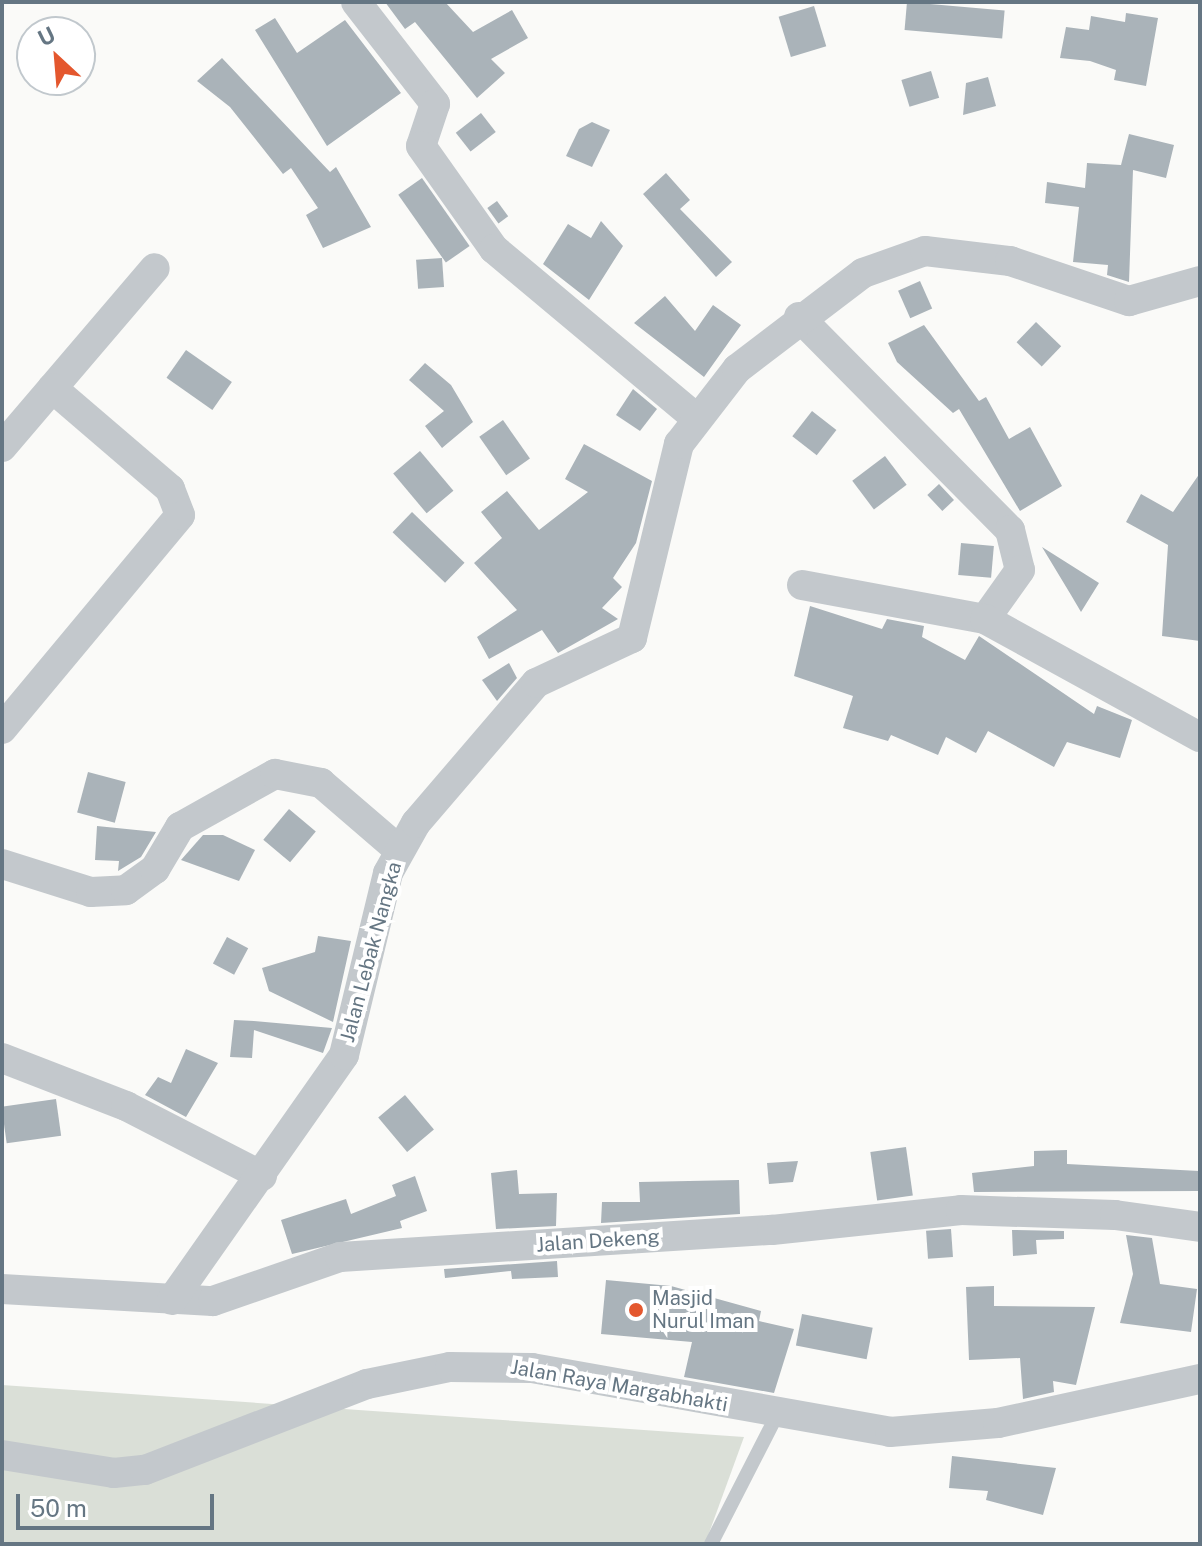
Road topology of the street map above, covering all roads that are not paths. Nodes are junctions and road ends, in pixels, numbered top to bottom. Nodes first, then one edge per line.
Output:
1 (356, 2) edge
2 (155, 268) dead end
3 (1200, 281) edge
4 (799, 317) junction
5 (52, 388) junction
6 (696, 418) junction
7 (2, 447) edge
8 (802, 585) dead end
9 (985, 619) junction
10 (2, 729) edge
11 (1200, 737) edge
12 (399, 850) junction
13 (2, 864) edge
14 (2, 1058) edge
15 (262, 1176) junction
16 (1200, 1227) edge
17 (2, 1289) edge
18 (172, 1300) junction
19 (1200, 1379) edge
20 (778, 1413) junction
21 (2, 1455) edge
22 (711, 1544) edge

1 - 6 street
2 - 5 street
3 - 4 street
4 - 6 street
4 - 9 street
5 - 7 street
5 - 10 street
6 - 12 street, Jalan Lebak Nangka
8 - 9 street
9 - 11 street
12 - 13 street
12 - 15 street, Jalan Lebak Nangka
14 - 15 street
15 - 18 street, Jalan Lebak Nangka
16 - 18 street, Jalan Dekeng
17 - 18 street, Jalan Dekeng
19 - 20 street, Jalan Raya Margabhakti
20 - 21 street, Jalan Raya Margabhakti
20 - 22 lane

